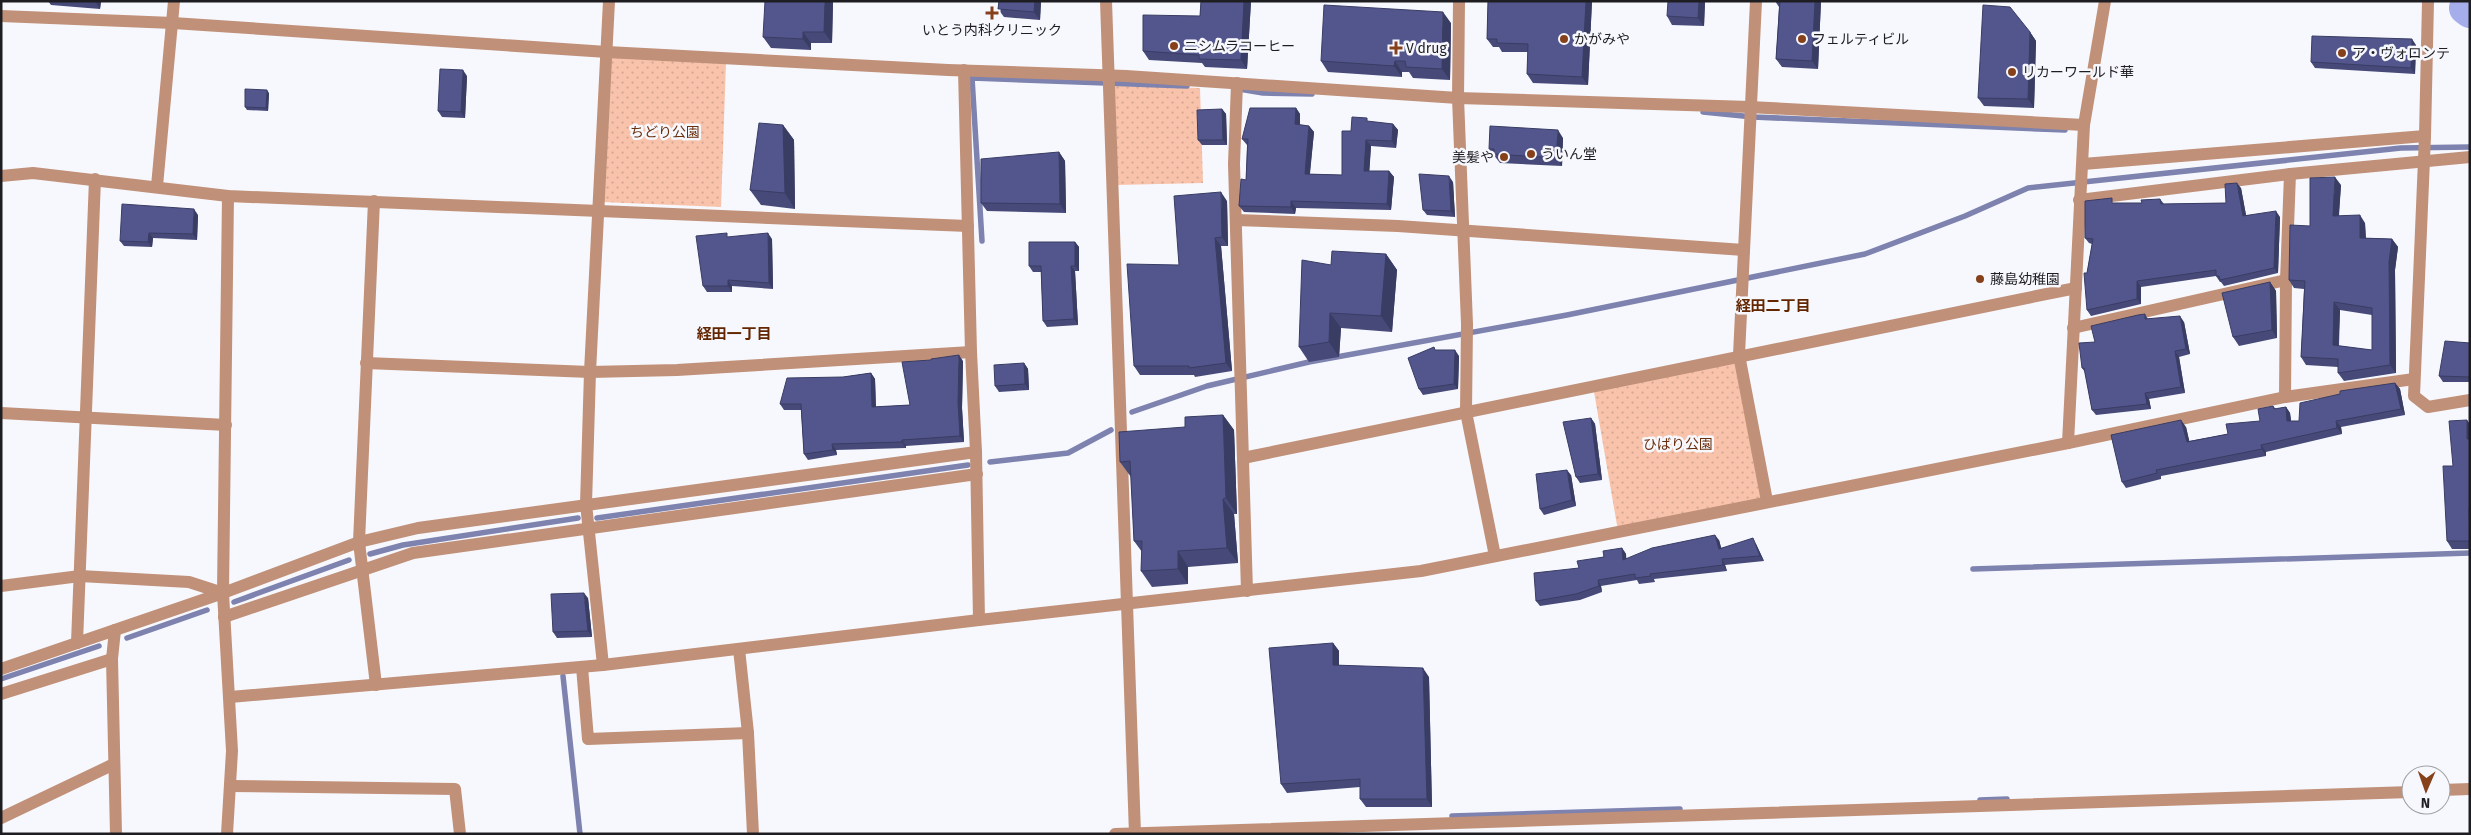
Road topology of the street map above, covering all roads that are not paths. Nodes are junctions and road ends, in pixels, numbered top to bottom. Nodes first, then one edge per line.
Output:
1 (174, 1) edge
2 (609, 1) edge
3 (1106, 1) edge
4 (1459, 1) edge
5 (1756, 1) edge
6 (2105, 1) edge
7 (2428, 1) edge
8 (1, 16) edge
9 (173, 23) junction
10 (607, 52) junction
11 (964, 70) junction
12 (1109, 75) junction
13 (1237, 83) junction
14 (1458, 98) junction
15 (1750, 107) junction
16 (2084, 125) junction
17 (2425, 136) junction
18 (2470, 157) edge
19 (2424, 160) junction
20 (2083, 164) junction
21 (2290, 174) junction
22 (1, 176) edge
23 (95, 179) junction
24 (157, 186) junction
25 (228, 196) junction
26 (2079, 200) junction
27 (374, 201) junction
28 (598, 211) junction
29 (1236, 220) junction
30 (968, 226) junction
31 (1464, 230) junction
32 (1744, 250) junction
33 (2286, 280) junction
34 (2076, 288) junction
35 (2073, 328) junction
36 (971, 352) junction
37 (1738, 355) junction
38 (366, 364) junction
39 (590, 372) junction
40 (2414, 379) junction
41 (2285, 398) junction
42 (2470, 400) edge
43 (1466, 412) junction
44 (1, 413) edge
45 (86, 419) junction
46 (226, 425) junction
47 (2068, 444) junction
48 (976, 452) junction
49 (1243, 458) junction
50 (977, 474) junction
51 (1767, 502) junction
52 (586, 504) junction
53 (589, 530) junction
54 (359, 542) junction
55 (1495, 556) junction
56 (362, 568) junction
57 (80, 576) junction
58 (1, 586) edge
59 (1247, 591) junction
60 (222, 593) junction
61 (1128, 605) junction
62 (224, 617) junction
63 (979, 620) junction
64 (115, 630) junction
65 (77, 643) junction
66 (739, 649) junction
67 (112, 659) junction
68 (603, 665) junction
69 (582, 667) junction
70 (1, 669) edge
71 (376, 684) junction
72 (1, 694) edge
73 (230, 697) junction
74 (748, 733) junction
75 (114, 764) junction
76 (230, 786) junction
77 (2451, 790) edge
78 (2470, 790) edge
79 (2401, 792) edge
80 (1, 818) edge
81 (1134, 833) edge
82 (116, 834) edge
83 (227, 834) edge
84 (460, 834) edge
85 (753, 834) edge
86 (1115, 834) edge

1 - 9 street
2 - 10 street
3 - 12 street
4 - 14 street
5 - 15 street
6 - 16 street
7 - 17 street
8 - 9 street
9 - 10 street
9 - 24 street
10 - 11 street
10 - 28 street
11 - 12 street
11 - 30 street
12 - 13 street
12 - 61 street
13 - 14 street
13 - 29 street
14 - 15 street
14 - 31 street
15 - 16 street
15 - 32 street
16 - 20 street
17 - 19 street
17 - 20 street
18 - 19 street
19 - 21 street
19 - 40 street
20 - 26 street
21 - 26 street
21 - 33 street
22 - 23 street
23 - 24 street
23 - 45 street
24 - 25 street
25 - 27 street
25 - 46 street
26 - 34 street
27 - 28 street
27 - 38 street
28 - 30 street
28 - 39 street
29 - 31 street
29 - 49 street
30 - 36 street
31 - 32 street
31 - 43 street
32 - 37 street
33 - 35 street
33 - 41 street
34 - 35 street
34 - 37 street
35 - 47 street
36 - 39 street
36 - 48 street
37 - 43 street
37 - 51 street
38 - 39 street
38 - 54 street
39 - 52 street
40 - 41 street
40 - 42 street
41 - 47 street
43 - 49 street
43 - 55 street
44 - 45 street
45 - 46 street
45 - 57 street
46 - 60 street
47 - 51 street
48 - 50 street
48 - 52 street
49 - 59 street
50 - 53 street
50 - 63 street
51 - 55 street
52 - 53 street
52 - 54 street
53 - 56 street
53 - 68 street
54 - 56 street
54 - 60 street
55 - 59 street
56 - 62 street
56 - 71 street
57 - 58 street
57 - 60 street
57 - 65 street
59 - 61 street
60 - 62 street
60 - 64 street
61 - 63 street
61 - 81 street
62 - 73 street
63 - 66 street
64 - 65 street
64 - 67 street
65 - 70 street
66 - 68 street
66 - 74 street
67 - 72 street
67 - 75 street
68 - 69 street
69 - 71 street
69 - 74 street
71 - 73 street
73 - 76 street
74 - 85 street
75 - 80 street
75 - 82 street
76 - 83 street
76 - 84 street
77 - 78 street
79 - 81 street
81 - 86 street

